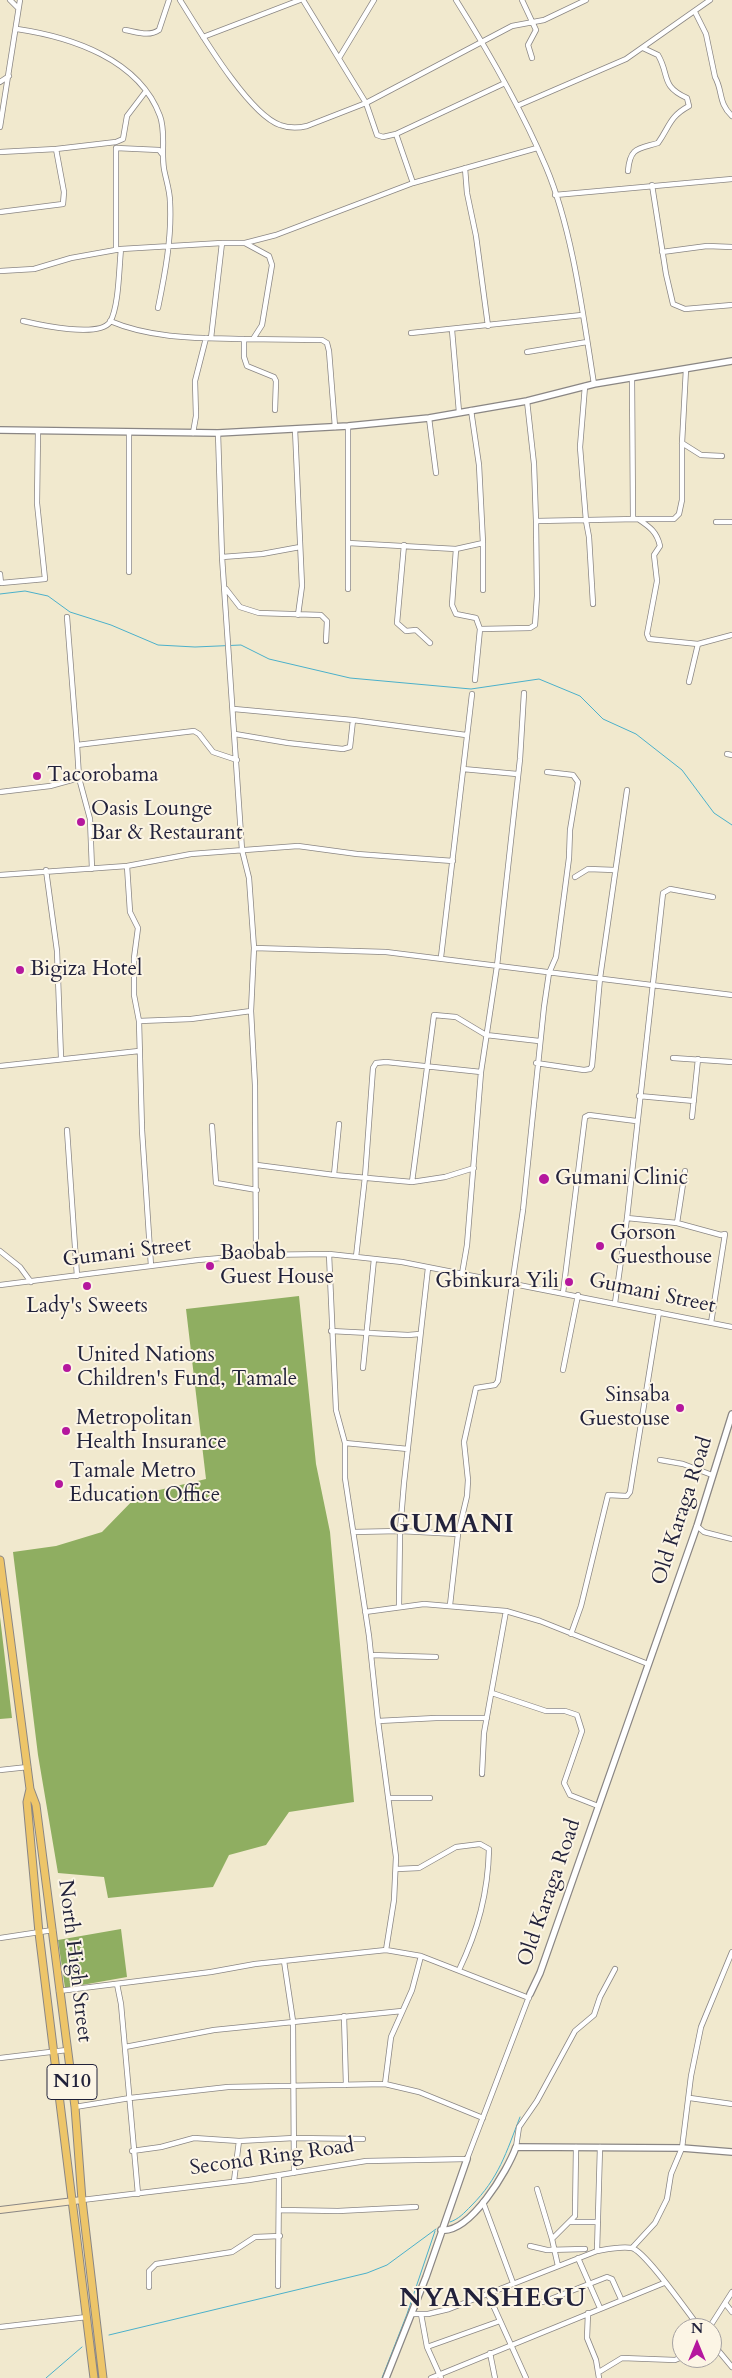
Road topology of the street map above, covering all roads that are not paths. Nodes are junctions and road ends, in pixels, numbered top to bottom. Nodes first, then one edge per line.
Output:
1 (10, 0) edge
2 (20, 0) edge
3 (170, 0) edge
4 (180, 0) edge
5 (302, 0) edge
6 (374, 0) edge
7 (456, 0) edge
8 (522, 0) edge
9 (586, 0) edge
10 (710, 0) edge
11 (18, 8) junction
12 (694, 12) junction
13 (533, 24) junction
14 (17, 29) junction
15 (125, 30) dead end
16 (203, 37) junction
17 (483, 43) junction
18 (642, 48) junction
19 (339, 58) junction
20 (532, 58) dead end
21 (9, 76) junction
22 (0, 82) edge
23 (505, 83) junction
24 (146, 91) junction
25 (366, 103) junction
26 (517, 106) junction
27 (732, 116) edge
28 (0, 127) edge
29 (396, 134) junction
30 (107, 145) junction
31 (116, 148) junction
32 (537, 148) junction
33 (56, 149) junction
34 (0, 152) edge
35 (164, 168) junction
36 (465, 168) junction
37 (628, 171) dead end
38 (732, 179) edge
39 (413, 183) junction
40 (652, 185) junction
41 (555, 195) junction
42 (0, 212) edge
43 (245, 242) junction
44 (222, 243) junction
45 (732, 246) edge
46 (168, 247) junction
47 (118, 249) junction
48 (662, 252) junction
49 (0, 270) edge
50 (732, 305) edge
51 (158, 308) dead end
52 (582, 315) junction
53 (110, 321) junction
54 (23, 322) dead end
55 (488, 326) junction
56 (452, 330) junction
57 (411, 333) dead end
58 (208, 338) junction
59 (244, 339) junction
60 (253, 339) junction
61 (587, 342) junction
62 (528, 352) dead end
63 (732, 361) edge
64 (686, 369) junction
65 (632, 378) junction
66 (594, 384) junction
67 (585, 386) junction
68 (527, 401) junction
69 (275, 410) dead end
70 (471, 410) junction
71 (459, 412) junction
72 (429, 418) junction
73 (348, 426) junction
74 (335, 427) junction
75 (295, 429) junction
76 (0, 430) edge
77 (38, 431) junction
78 (129, 433) junction
79 (193, 433) junction
80 (218, 433) junction
81 (682, 443) junction
82 (722, 456) dead end
83 (436, 473) dead end
84 (636, 519) junction
85 (536, 521) junction
86 (586, 521) junction
87 (716, 522) dead end
88 (732, 522) edge
89 (348, 543) junction
90 (483, 543) junction
91 (404, 546) junction
92 (300, 547) junction
93 (456, 549) junction
94 (222, 557) junction
95 (129, 572) dead end
96 (0, 574) edge
97 (225, 588) junction
98 (348, 589) dead end
99 (483, 590) dead end
100 (593, 604) dead end
101 (298, 615) junction
102 (67, 617) dead end
103 (480, 628) junction
104 (732, 635) edge
105 (326, 641) dead end
106 (430, 643) dead end
107 (698, 644) junction
108 (475, 680) dead end
109 (689, 682) dead end
110 (524, 693) dead end
111 (472, 694) dead end
112 (234, 709) junction
113 (353, 720) junction
114 (235, 734) junction
115 (466, 735) junction
116 (77, 745) junction
117 (237, 760) junction
118 (463, 769) junction
119 (547, 772) dead end
120 (517, 774) junction
121 (79, 778) junction
122 (627, 790) dead end
123 (0, 792) edge
124 (242, 850) junction
125 (453, 862) junction
126 (127, 866) junction
127 (92, 869) junction
128 (46, 870) junction
129 (615, 870) junction
130 (0, 875) edge
131 (575, 877) dead end
132 (714, 897) dead end
133 (254, 948) junction
134 (441, 957) junction
135 (497, 966) junction
136 (549, 973) junction
137 (600, 978) junction
138 (653, 986) junction
139 (732, 995) edge
140 (252, 1011) junction
141 (139, 1021) junction
142 (486, 1035) junction
143 (539, 1041) junction
144 (139, 1051) junction
145 (61, 1058) junction
146 (673, 1058) dead end
147 (698, 1059) junction
148 (732, 1062) edge
149 (536, 1063) junction
150 (0, 1066) edge
151 (427, 1066) junction
152 (481, 1072) junction
153 (639, 1096) junction
154 (694, 1101) junction
155 (692, 1117) dead end
156 (636, 1121) junction
157 (339, 1124) dead end
158 (212, 1126) dead end
159 (67, 1130) dead end
160 (257, 1165) junction
161 (474, 1168) junction
162 (685, 1171) dead end
163 (334, 1175) junction
164 (365, 1177) junction
165 (412, 1182) junction
166 (257, 1190) junction
167 (627, 1218) junction
168 (677, 1224) junction
169 (10, 1248) dead end
170 (0, 1250) edge
171 (329, 1254) junction
172 (8, 1255) junction
173 (256, 1255) junction
174 (356, 1257) junction
175 (374, 1259) junction
176 (151, 1266) junction
177 (428, 1268) junction
178 (462, 1274) junction
179 (77, 1276) junction
180 (31, 1282) junction
181 (511, 1283) junction
182 (0, 1284) edge
183 (563, 1293) junction
184 (578, 1295) junction
185 (615, 1303) junction
186 (659, 1312) junction
187 (711, 1323) junction
188 (732, 1327) edge
189 (331, 1331) junction
190 (367, 1332) junction
191 (420, 1334) junction
192 (363, 1368) dead end
193 (563, 1370) dead end
194 (732, 1414) edge
195 (346, 1443) junction
196 (408, 1449) junction
197 (660, 1460) dead end
198 (712, 1475) junction
199 (697, 1526) junction
200 (353, 1532) junction
201 (400, 1532) junction
202 (458, 1534) junction
203 (732, 1539) edge
204 (0, 1560) edge
205 (450, 1604) junction
206 (399, 1606) junction
207 (506, 1611) junction
208 (365, 1612) junction
209 (571, 1634) junction
210 (371, 1655) junction
211 (436, 1657) dead end
212 (648, 1664) junction
213 (492, 1694) junction
214 (487, 1718) junction
215 (378, 1721) junction
216 (28, 1767) junction
217 (0, 1770) edge
218 (482, 1774) dead end
219 (30, 1788) junction
220 (388, 1798) junction
221 (430, 1798) dead end
222 (598, 1806) junction
223 (397, 1869) junction
224 (53, 1930) junction
225 (39, 1933) junction
226 (0, 1938) edge
227 (386, 1950) junction
228 (732, 1952) edge
229 (421, 1956) junction
230 (284, 1961) junction
231 (615, 1969) dead end
232 (459, 1970) junction
233 (117, 1984) junction
234 (60, 1991) junction
235 (529, 1996) junction
236 (402, 2011) junction
237 (344, 2016) junction
238 (293, 2022) junction
239 (125, 2047) junction
240 (68, 2050) junction
241 (53, 2052) junction
242 (0, 2058) edge
243 (385, 2084) junction
244 (294, 2085) junction
245 (346, 2085) junction
246 (130, 2098) junction
247 (690, 2098) junction
248 (732, 2104) edge
249 (75, 2108) junction
250 (483, 2118) junction
251 (294, 2138) junction
252 (363, 2139) dead end
253 (239, 2140) junction
254 (516, 2146) junction
255 (576, 2147) junction
256 (600, 2147) junction
257 (682, 2148) junction
258 (132, 2151) junction
259 (732, 2152) edge
260 (467, 2159) junction
261 (294, 2173) junction
262 (279, 2175) junction
263 (234, 2181) junction
264 (537, 2189) dead end
265 (138, 2194) junction
266 (73, 2200) junction
267 (82, 2200) junction
268 (483, 2202) junction
269 (416, 2207) dead end
270 (0, 2210) edge
271 (279, 2210) junction
272 (570, 2222) junction
273 (598, 2222) junction
274 (441, 2230) junction
275 (280, 2236) junction
276 (552, 2238) junction
277 (530, 2246) dead end
278 (585, 2248) dead end
279 (632, 2248) junction
280 (553, 2249) junction
281 (597, 2251) junction
282 (578, 2258) junction
283 (558, 2266) junction
284 (513, 2283) junction
285 (664, 2283) junction
286 (588, 2284) junction
287 (278, 2286) dead end
288 (149, 2287) dead end
289 (732, 2292) edge
290 (488, 2294) junction
291 (621, 2298) junction
292 (543, 2302) dead end
293 (725, 2303) junction
294 (600, 2308) junction
295 (732, 2312) edge
296 (588, 2313) junction
297 (412, 2314) junction
298 (420, 2314) junction
299 (87, 2317) junction
300 (692, 2318) edge
301 (715, 2318) edge
302 (500, 2320) junction
303 (0, 2327) edge
304 (512, 2344) junction
305 (427, 2347) junction
306 (490, 2353) junction
307 (722, 2355) edge
308 (672, 2360) edge
309 (732, 2367) edge
310 (598, 2372) junction
311 (440, 2376) edge
312 (94, 2378) edge
313 (103, 2378) edge
314 (386, 2378) edge
315 (431, 2378) edge
316 (495, 2378) edge
317 (526, 2378) edge
318 (599, 2378) edge

1 - 11 street
2 - 11 street
3 - 15 street
4 - 16 street
5 - 16 street
5 - 19 street
6 - 19 street
7 - 17 street
8 - 13 street
9 - 13 street
10 - 12 street
11 - 14 street
12 - 18 street
12 - 27 street
13 - 17 street
13 - 20 street
14 - 21 street
14 - 24 street
16 - 25 street
17 - 23 street
17 - 25 street
18 - 26 street
18 - 37 street
19 - 25 street
21 - 22 street
21 - 28 street
23 - 26 street
23 - 29 street
24 - 30 street
24 - 35 street
25 - 29 street
26 - 32 street
29 - 39 street
30 - 31 street
30 - 33 street
31 - 35 street
31 - 47 street
32 - 36 street
32 - 41 street
33 - 34 street
33 - 42 street
35 - 46 street
36 - 39 street
36 - 55 street
38 - 40 street
39 - 43 street
40 - 41 street
40 - 48 street
41 - 52 street
43 - 44 street
43 - 60 street
44 - 46 street
44 - 58 street
45 - 48 street
46 - 47 street
46 - 51 street
47 - 49 street
47 - 53 street
48 - 50 street
52 - 55 street
52 - 61 street
53 - 54 street
53 - 58 street
55 - 56 street
56 - 57 street
56 - 71 street
58 - 59 street
58 - 79 street
59 - 60 street
59 - 69 street
60 - 74 street
61 - 62 street
61 - 66 street
63 - 64 street
64 - 65 street
64 - 81 street
65 - 66 street
65 - 84 street
66 - 67 street
67 - 68 street
67 - 86 street
68 - 70 street
68 - 85 street
70 - 71 street
70 - 90 street
71 - 72 street
72 - 73 street
72 - 83 street
73 - 74 street
73 - 89 street
74 - 75 street
75 - 80 street
75 - 92 street
76 - 77 street
77 - 78 street
77 - 96 street
78 - 79 street
78 - 95 street
79 - 80 street
80 - 94 street
81 - 82 street
81 - 84 street
84 - 86 street
84 - 107 street
85 - 86 street
85 - 103 street
86 - 100 street
87 - 88 street
89 - 91 street
89 - 98 street
90 - 93 street
90 - 99 street
91 - 93 street
91 - 106 street
92 - 94 street
92 - 101 street
93 - 103 street
94 - 97 street
97 - 101 street
97 - 112 street
101 - 105 street
102 - 116 street
103 - 108 street
104 - 107 street
107 - 109 street
110 - 120 street
111 - 115 street
112 - 113 street
112 - 114 street
113 - 114 street
113 - 115 street
114 - 117 street
115 - 118 street
116 - 117 street
116 - 121 street
117 - 124 street
118 - 120 street
118 - 125 street
119 - 136 street
120 - 135 street
121 - 123 street
121 - 127 street
122 - 129 street
124 - 125 street
124 - 126 street
124 - 133 street
125 - 134 street
126 - 127 street
126 - 141 street
127 - 128 street
128 - 130 street
128 - 145 street
129 - 131 street
129 - 137 street
132 - 138 street
133 - 134 street
133 - 140 street
134 - 135 street
135 - 136 street
135 - 142 street
136 - 137 street
136 - 143 street
137 - 138 street
137 - 149 street
138 - 139 street
138 - 153 street
140 - 141 street
140 - 160 street
141 - 144 street
142 - 143 street
142 - 151 street
142 - 152 street
143 - 149 street
144 - 145 street
144 - 176 street
145 - 150 street
146 - 147 street
147 - 148 street
147 - 154 street
149 - 181 street
151 - 152 street
151 - 164 street
151 - 165 street
152 - 161 street
153 - 154 street
153 - 156 street
154 - 155 street
156 - 167 street
156 - 183 street
157 - 163 street
158 - 166 street
159 - 179 street
160 - 163 street
160 - 166 street
161 - 165 street
161 - 178 street
162 - 168 street
163 - 164 street
164 - 165 street
164 - 174 street
166 - 173 street
167 - 168 street
167 - 185 street
168 - 187 street
169 - 172 street
170 - 172 street
171 - 173 street, Gumani Street
171 - 174 street, Gumani Street
171 - 189 street
172 - 180 street
173 - 176 street, Gumani Street
174 - 175 street, Gumani Street
175 - 177 street, Gumani Street
175 - 190 street
176 - 179 street, Gumani Street
177 - 178 street, Gumani Street
177 - 191 street
178 - 181 street, Gumani Street
179 - 180 street, Gumani Street
180 - 182 street, Gumani Street
181 - 183 street, Gumani Street
181 - 202 street
183 - 184 street, Gumani Street
184 - 185 street, Gumani Street
184 - 193 street
185 - 186 street, Gumani Street
186 - 187 street, Gumani Street
186 - 209 street
187 - 188 street, Gumani Street
189 - 190 street
189 - 195 street
190 - 191 street
190 - 192 street
191 - 196 street
194 - 198 street, Old Karaga Road
195 - 196 street
195 - 200 street
196 - 201 street
197 - 198 street
198 - 199 street, Old Karaga Road
199 - 203 street
199 - 212 street, Old Karaga Road
200 - 201 street
200 - 208 street
201 - 202 street
201 - 206 street
202 - 205 street
204 - 216 highway, North High Street / N10
205 - 206 street
205 - 207 street
206 - 208 street
207 - 209 street
207 - 213 street
208 - 210 street
209 - 212 street
210 - 211 street
210 - 215 street
212 - 222 street, Old Karaga Road
213 - 214 street
213 - 222 street
214 - 215 street
214 - 218 street
215 - 220 street
216 - 217 street
216 - 219 highway, North High Street / N10
219 - 224 highway, North High Street / N10
219 - 225 highway, North High Street / N10
220 - 221 street
220 - 223 street
222 - 235 street, Old Karaga Road
223 - 227 street
223 - 232 street
224 - 225 street
224 - 234 highway, North High Street / N10
225 - 226 street
225 - 241 highway, North High Street / N10
227 - 229 street
227 - 230 street
228 - 247 street
229 - 232 street
229 - 236 street
230 - 233 street
230 - 238 street
231 - 254 street
232 - 235 street
233 - 234 street
233 - 239 street
234 - 240 highway, North High Street / N10
235 - 250 street, Old Karaga Road
236 - 237 street
236 - 243 street
237 - 238 street
237 - 245 street
238 - 239 street
238 - 244 street
239 - 246 street
240 - 241 street
240 - 249 highway, North High Street / N10
241 - 242 street
241 - 266 highway, North High Street / N10
243 - 245 street
243 - 250 street
244 - 245 street
244 - 246 street
244 - 251 street
246 - 249 street
246 - 258 street
247 - 248 street
247 - 257 street
249 - 267 highway, North High Street / N10
250 - 260 street, Old Karaga Road
251 - 252 street
251 - 253 street
251 - 261 street
253 - 258 street
253 - 263 street
254 - 255 street
254 - 268 street
255 - 256 street
255 - 272 street
256 - 257 street
256 - 273 street
257 - 259 street
257 - 279 street
258 - 265 street
260 - 261 street, Second Ring Road
260 - 274 street, Old Karaga Road
261 - 262 street, Second Ring Road
262 - 263 street, Second Ring Road
262 - 271 street
263 - 265 street, Second Ring Road
264 - 276 street
265 - 267 street, Second Ring Road
266 - 267 main road
266 - 270 main road
266 - 299 highway, North High Street / N10
267 - 313 highway, North High Street / N10
268 - 274 street
268 - 284 street
269 - 271 street
271 - 275 street
272 - 273 street
272 - 276 street
273 - 281 street
274 - 297 street, Old Karaga Road
275 - 287 street
275 - 288 street
276 - 280 street
277 - 280 street
278 - 280 street
279 - 281 street
279 - 285 street
280 - 283 street
281 - 282 street
282 - 283 street
282 - 286 street
283 - 284 street
284 - 290 street
285 - 291 street
285 - 300 street
286 - 291 street
286 - 292 street
286 - 294 street
289 - 293 street
290 - 298 street
290 - 302 street
291 - 294 street
293 - 295 street
293 - 301 street
294 - 296 street
296 - 304 street
296 - 310 street
297 - 298 street
297 - 314 street, Old Karaga Road
298 - 305 street
299 - 303 street
299 - 312 highway, North High Street / N10
302 - 304 street
302 - 305 street
304 - 306 street
304 - 317 street
305 - 311 street
306 - 311 street
306 - 316 street
307 - 309 street
308 - 310 street
310 - 318 street
311 - 315 street

